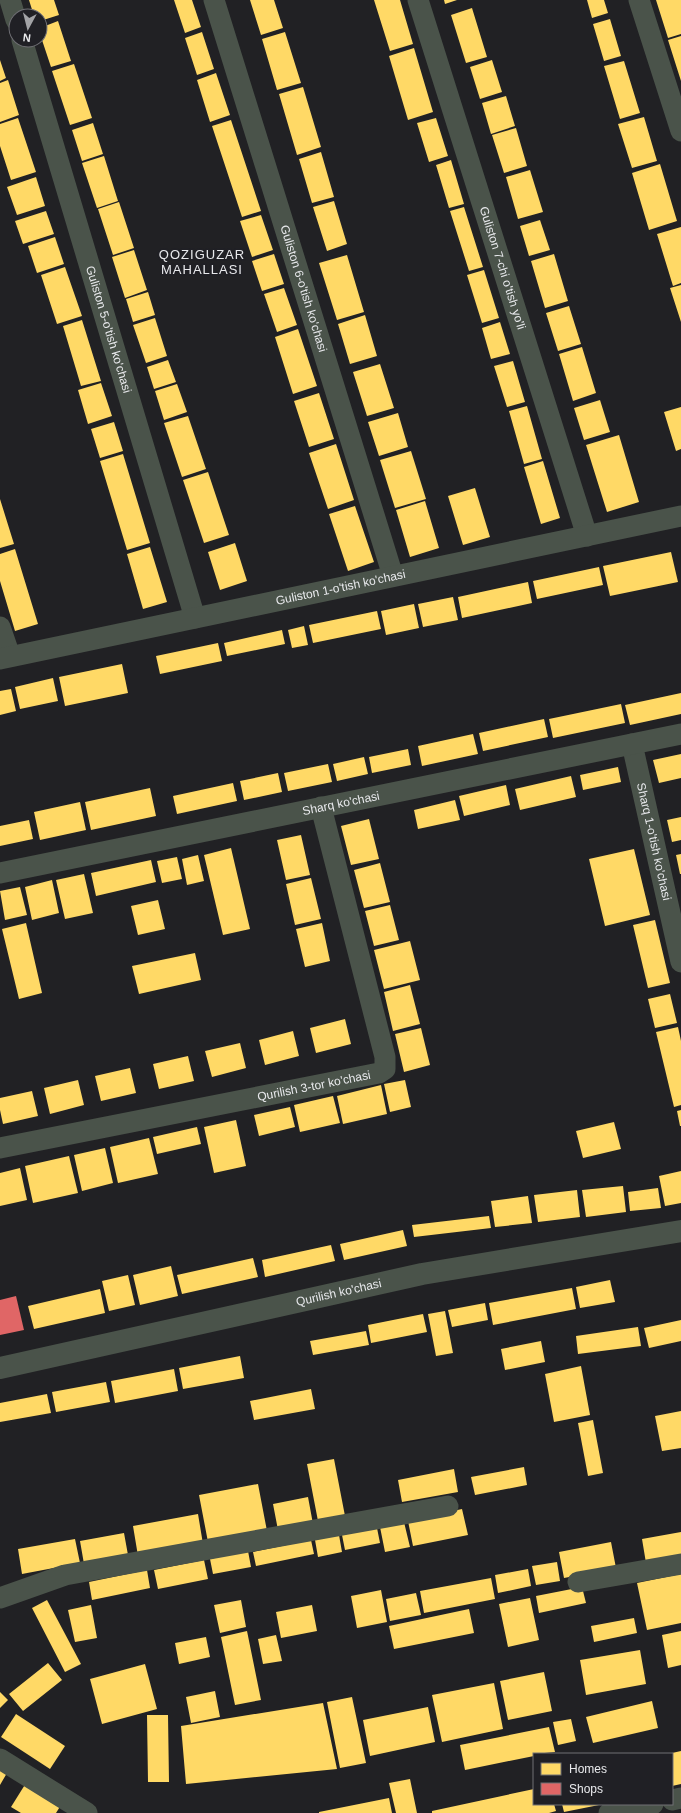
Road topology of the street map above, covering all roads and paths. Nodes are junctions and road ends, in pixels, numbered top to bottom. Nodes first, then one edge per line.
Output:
1 (214, 0) edge
2 (418, 0) edge
3 (639, 0) edge
4 (24, 48) edge
5 (681, 131) edge
6 (681, 516) edge
7 (587, 536) junction
8 (393, 576) junction
9 (195, 618) junction
10 (0, 627) edge
11 (5, 658) edge
12 (681, 734) edge
13 (632, 744) junction
14 (321, 807) junction
15 (0, 873) edge
16 (681, 962) edge
17 (0, 1148) edge
18 (681, 1231) edge
19 (0, 1368) edge
20 (448, 1506) dead end
21 (681, 1564) edge
22 (578, 1582) dead end
23 (0, 1598) edge
24 (0, 1759) edge
25 (648, 1805) edge
26 (87, 1813) edge
27 (608, 1813) edge

1 - 8 street, Guliston 6-o'tish ko'chasi
2 - 7 street, Guliston 7-chi o'tish yo'li
3 - 5 street
4 - 9 street, Guliston 5-o'tish ko'chasi
6 - 7 street, Guliston 1-o'tish ko'chasi
7 - 8 street, Guliston 1-o'tish ko'chasi
8 - 9 street, Guliston 1-o'tish ko'chasi
9 - 11 street, Guliston 1-o'tish ko'chasi
10 - 11 street
12 - 13 street, Sharq ko'chasi
13 - 14 street, Sharq ko'chasi
13 - 16 street, Sharq 1-o'tish ko'chasi
14 - 15 street, Sharq ko'chasi
14 - 17 street, Qurilish 3-tor ko'chasi
18 - 19 street, Qurilish ko'chasi
20 - 23 street
21 - 22 street
24 - 26 street
25 - 27 street

